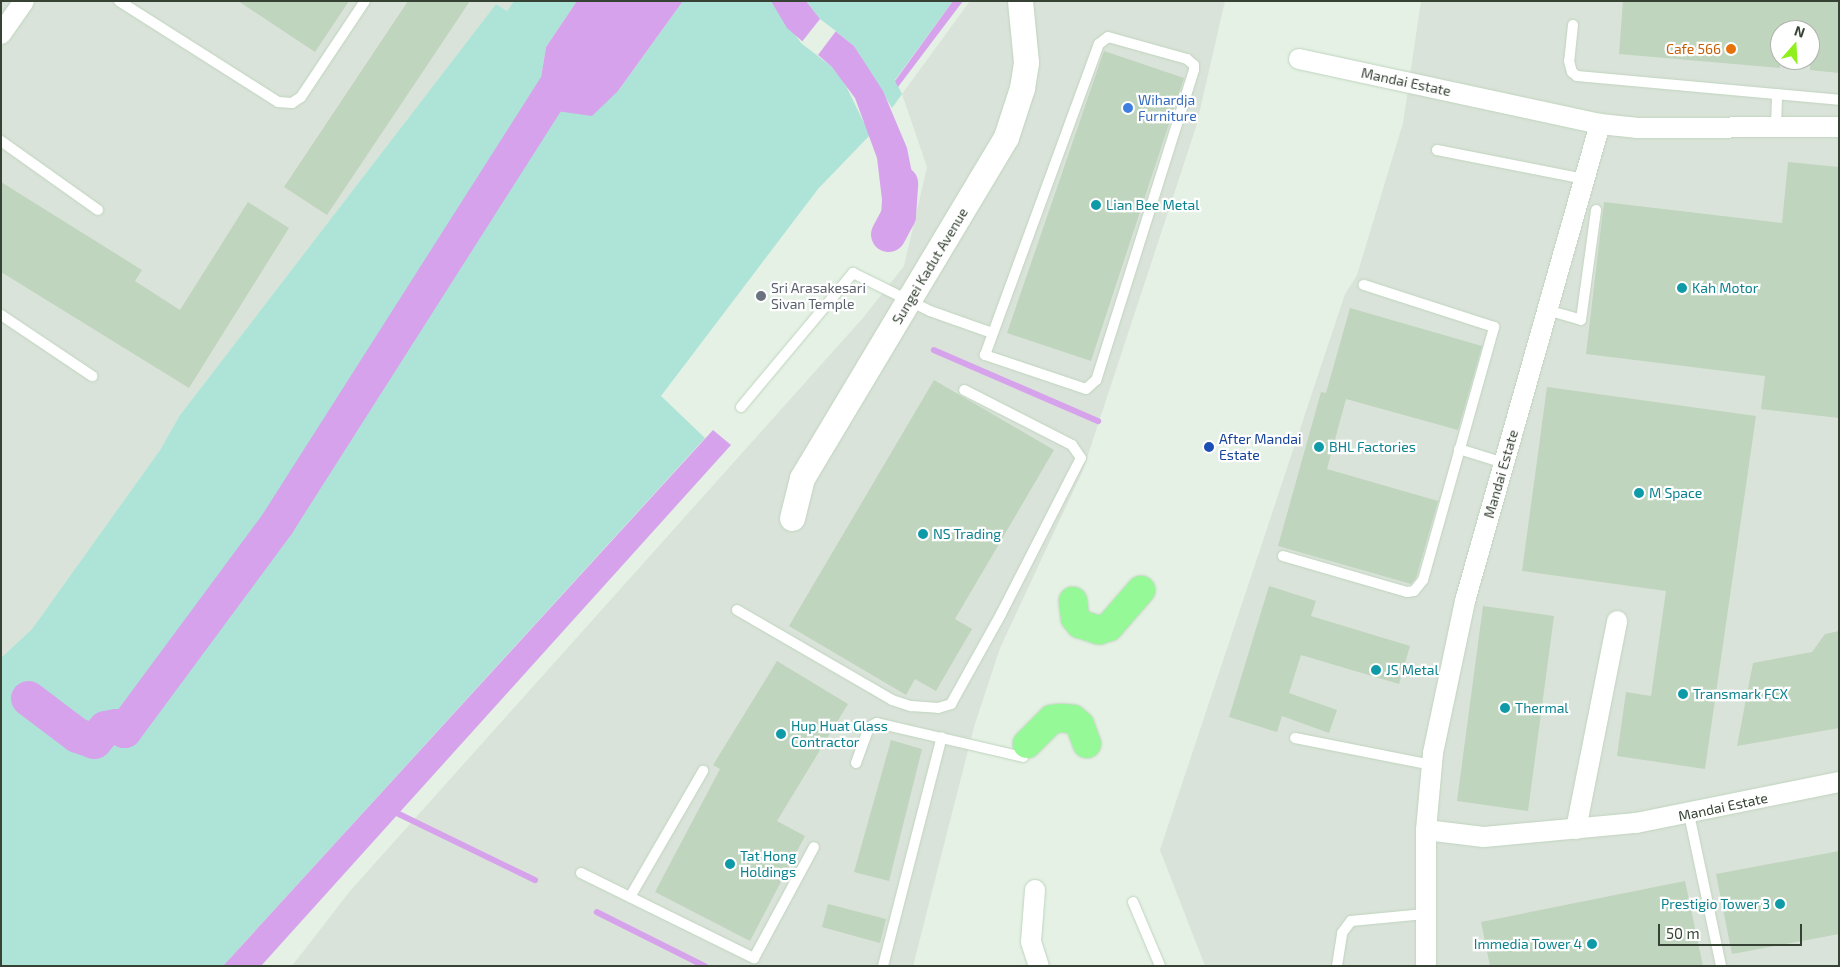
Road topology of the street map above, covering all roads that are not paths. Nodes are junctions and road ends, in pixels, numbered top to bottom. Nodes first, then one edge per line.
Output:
1 (24, 1) edge
2 (119, 1) edge
3 (365, 1) edge
4 (1020, 1) edge
5 (1573, 25) dead end
6 (1, 34) edge
7 (1299, 59) dead end
8 (1777, 94) junction
9 (1839, 100) edge
10 (1600, 124) junction
11 (1776, 126) junction
12 (1839, 128) edge
13 (1, 141) edge
14 (1437, 150) dead end
15 (1585, 179) junction
16 (98, 210) dead end
17 (1596, 210) dead end
18 (1364, 285) dead end
19 (909, 301) junction
20 (1547, 310) junction
21 (1, 315) edge
22 (992, 333) junction
23 (92, 376) dead end
24 (964, 390) dead end
25 (742, 408) dead end
26 (1458, 449) junction
27 (1504, 463) junction
28 (792, 518) dead end
29 (1283, 556) dead end
30 (1140, 590) dead end
31 (1073, 601) dead end
32 (737, 610) dead end
33 (1617, 621) dead end
34 (942, 737) junction
35 (1295, 738) dead end
36 (1087, 744) dead end
37 (1025, 750) joint
38 (856, 763) dead end
39 (1431, 765) junction
40 (703, 771) dead end
41 (1839, 782) edge
42 (1688, 814) junction
43 (1576, 829) junction
44 (1426, 830) junction
45 (814, 847) dead end
46 (581, 873) dead end
47 (1035, 890) dead end
48 (630, 897) junction
49 (1133, 902) dead end
50 (1426, 914) junction
51 (883, 966) edge
52 (1039, 966) edge
53 (1160, 966) edge
54 (1337, 966) edge
55 (1426, 966) edge
56 (1721, 966) edge

1 - 6 street
2 - 3 lane
4 - 19 street, Sungei Kadut Avenue
5 - 8 lane
7 - 10 street, Mandai Estate
8 - 9 lane
8 - 11 lane
10 - 11 street, Mandai Estate
10 - 15 street, Mandai Estate
11 - 12 street, Mandai Estate
13 - 16 lane
14 - 15 lane
15 - 20 street, Mandai Estate
17 - 20 lane
18 - 26 lane
19 - 22 lane
19 - 25 lane
19 - 28 street, Sungei Kadut Avenue
20 - 27 street, Mandai Estate
21 - 23 lane
22 - 22 lane
24 - 32 lane
26 - 27 lane
26 - 29 lane
27 - 39 street, Mandai Estate
30 - 31 main road
33 - 43 street
34 - 37 lane
34 - 38 lane
34 - 51 lane
35 - 39 lane
36 - 37 main road
39 - 44 street, Mandai Estate
40 - 48 lane
41 - 42 street, Mandai Estate
42 - 43 street, Mandai Estate
42 - 56 lane
43 - 44 street, Mandai Estate
44 - 50 street, Mandai Estate
45 - 48 lane
46 - 48 lane
47 - 52 street
49 - 53 lane
50 - 54 lane
50 - 55 street, Mandai Estate

